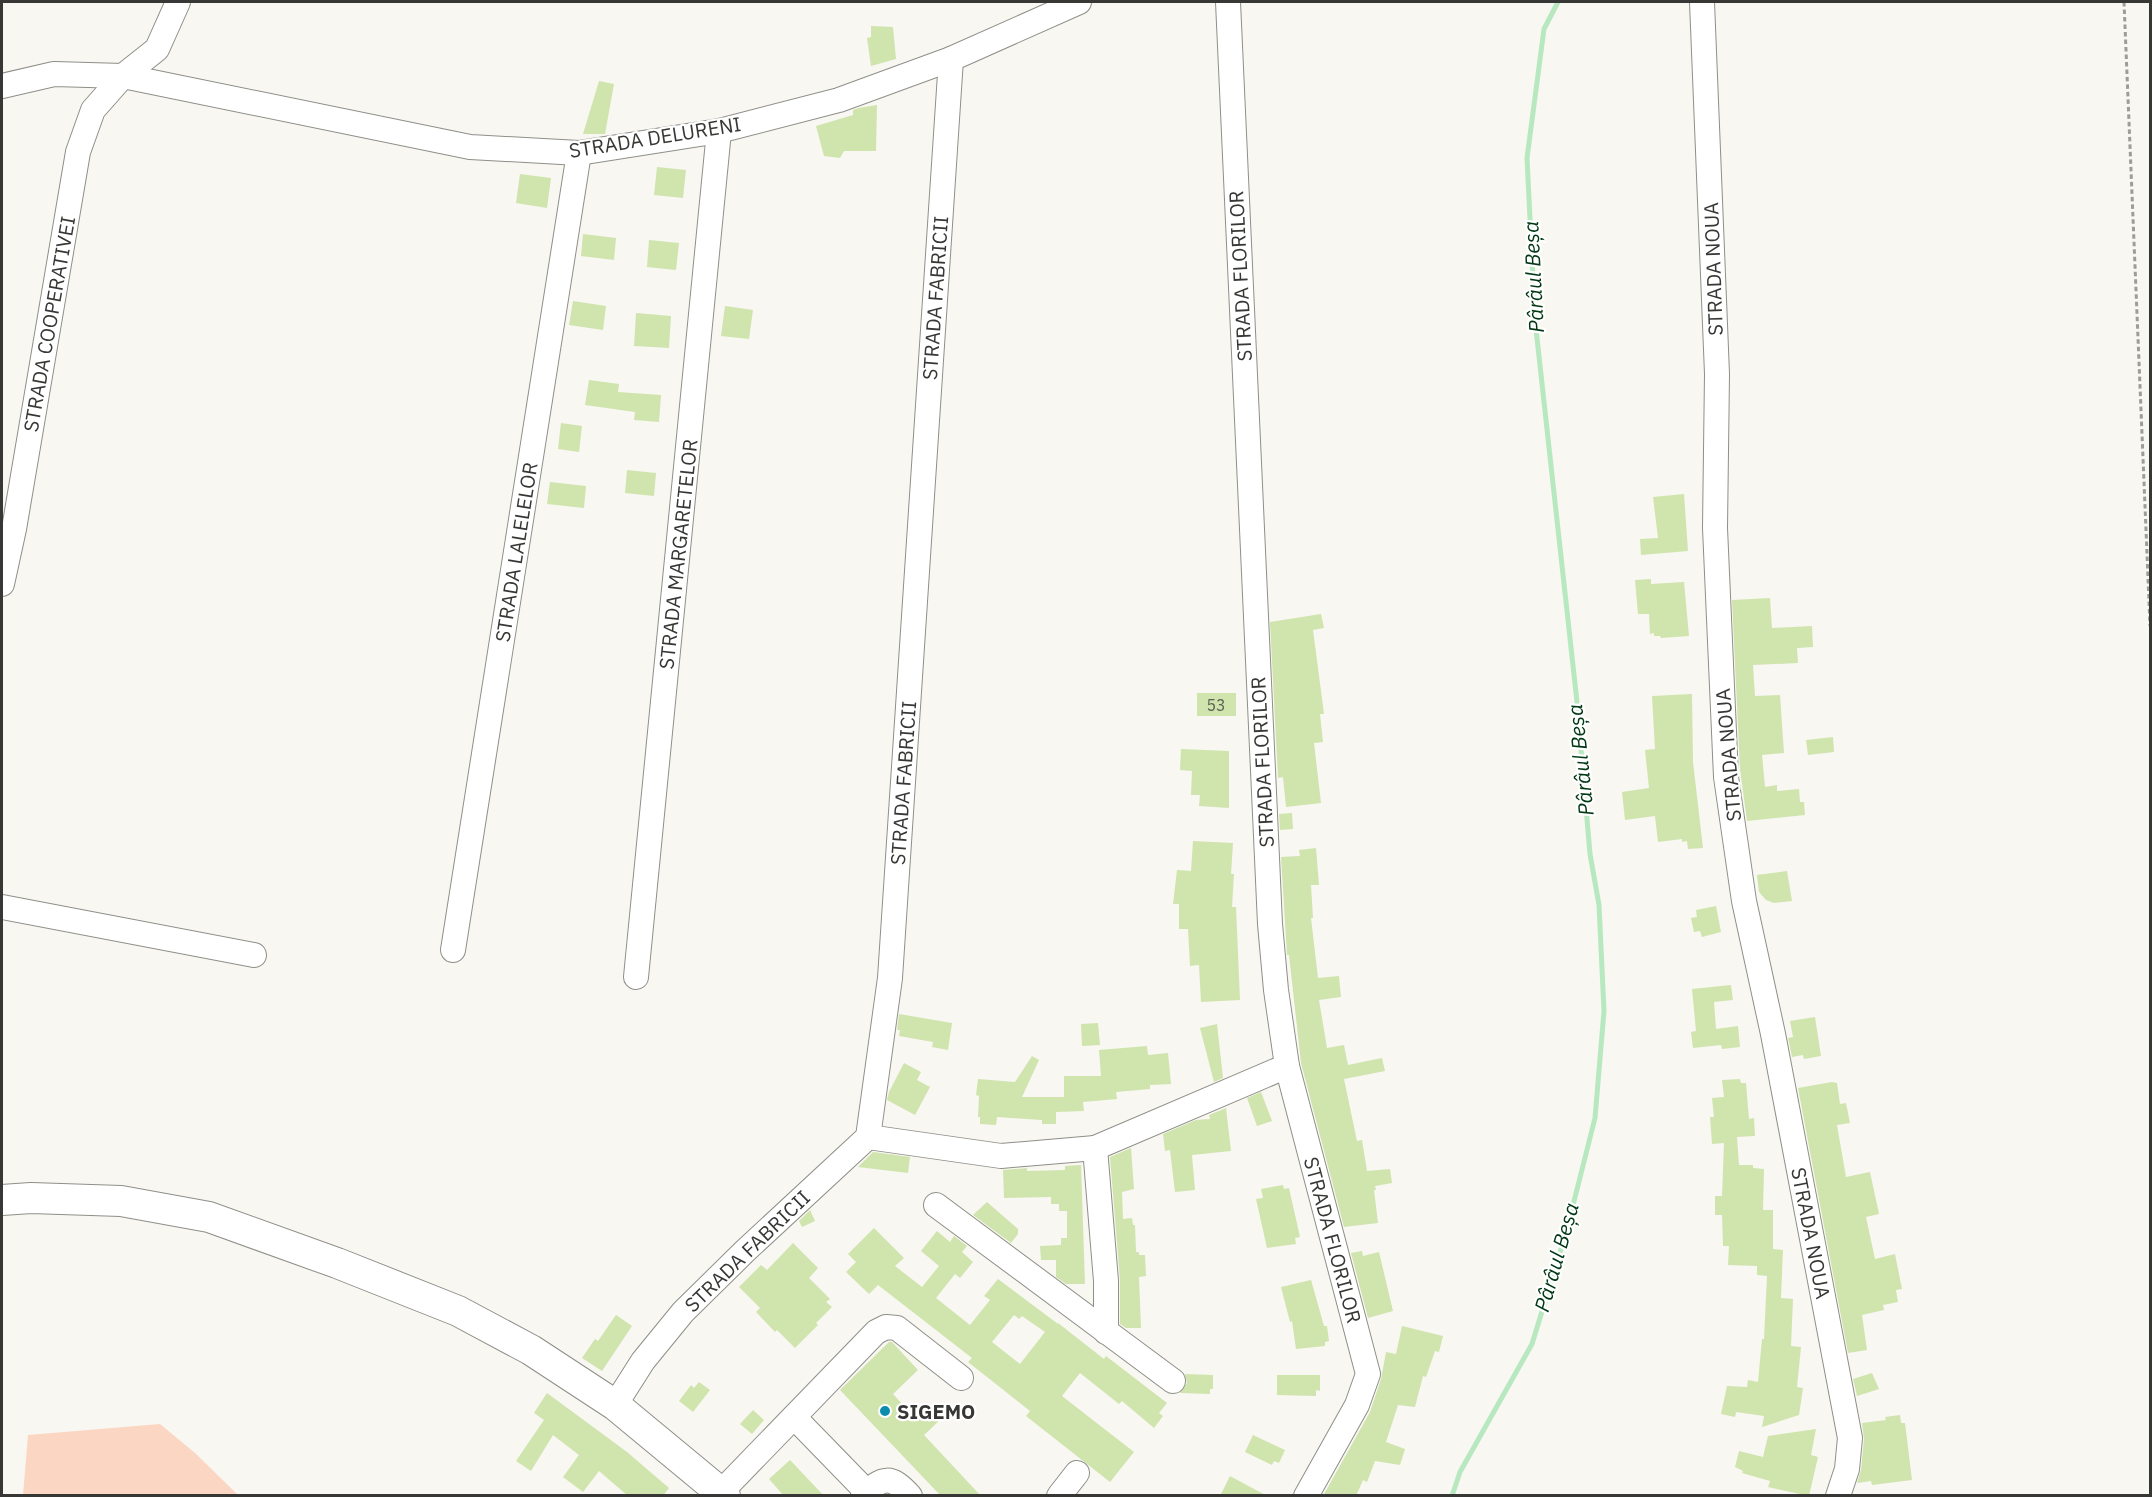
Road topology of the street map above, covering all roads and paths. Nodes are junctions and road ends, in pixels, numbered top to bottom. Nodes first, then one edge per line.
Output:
1 (178, 2) edge
2 (1079, 2) edge
3 (1228, 2) edge
4 (1702, 2) edge
5 (2124, 2) edge
6 (951, 59) junction
7 (123, 76) junction
8 (2, 86) edge
9 (719, 131) junction
10 (579, 153) junction
11 (2, 584) edge
12 (2151, 626) edge
13 (2, 907) edge
14 (453, 950) dead end
15 (254, 955) dead end
16 (636, 977) dead end
17 (1287, 1066) junction
18 (868, 1137) junction
19 (1095, 1148) junction
20 (2, 1200) edge
21 (936, 1205) dead end
22 (1106, 1332) junction
23 (962, 1378) dead end
24 (1173, 1381) dead end
25 (615, 1405) junction
26 (794, 1417) junction
27 (1077, 1473) dead end
28 (723, 1494) edge
29 (865, 1494) edge
30 (910, 1496) edge
31 (1059, 1496) edge
32 (1306, 1496) edge
33 (1838, 1496) edge

1 - 7 street, STRADA COOPERATIVEI
2 - 6 street, STRADA DELURENI
3 - 17 street, STRADA FLORILOR
4 - 33 street, STRADA NOUA
5 - 12 path
6 - 9 street, STRADA DELURENI
6 - 18 street, STRADA FABRICII
7 - 8 street, STRADA DELURENI
7 - 10 street, STRADA DELURENI
7 - 11 street, STRADA COOPERATIVEI
9 - 10 street, STRADA DELURENI
9 - 16 street, STRADA MARGARETELOR
10 - 14 street, STRADA LALELELOR
13 - 15 street
17 - 19 street
17 - 32 street, STRADA FLORILOR
18 - 19 street
18 - 25 street, STRADA FABRICII
19 - 22 street
20 - 25 main road
21 - 22 street
22 - 24 street
23 - 26 street
25 - 28 main road
26 - 28 street
26 - 29 street
27 - 31 street
29 - 30 street

